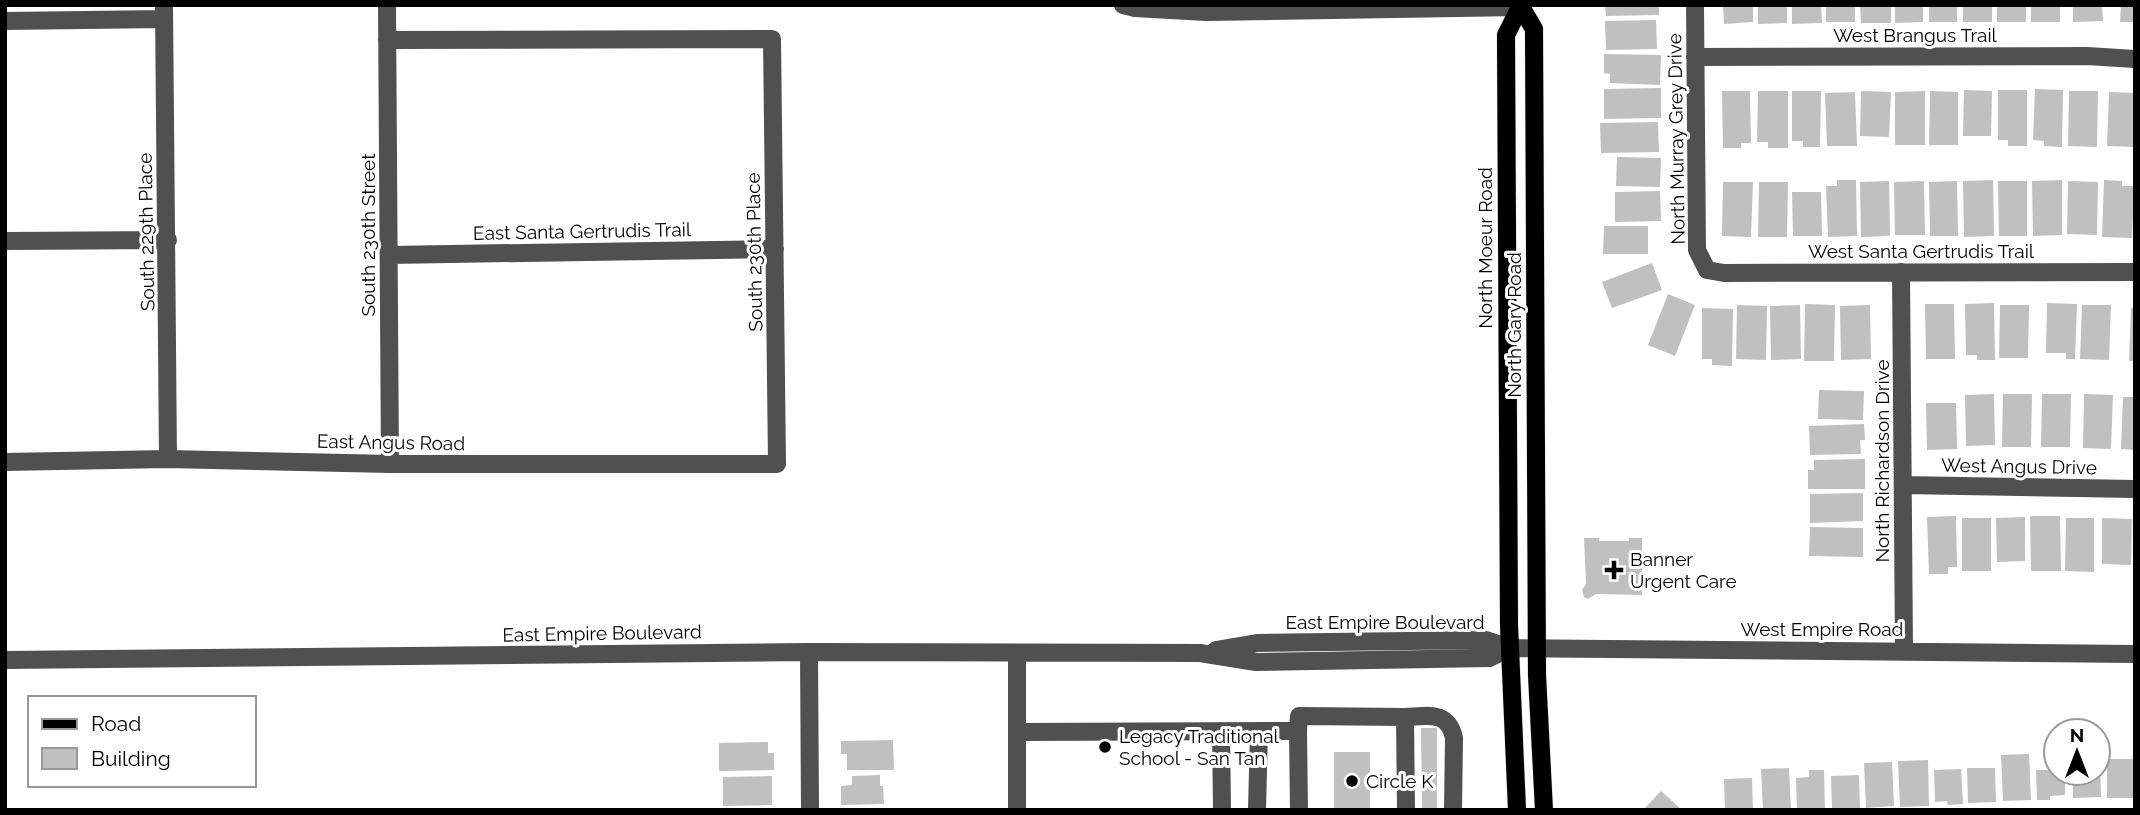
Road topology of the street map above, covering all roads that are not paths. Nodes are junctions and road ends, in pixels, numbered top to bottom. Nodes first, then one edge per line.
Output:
1 (387, 5) edge
2 (1123, 5) edge
3 (1695, 5) edge
4 (1520, 6) edge
5 (164, 12) edge
6 (5, 21) edge
7 (387, 40) junction
8 (1695, 57) junction
9 (2135, 59) edge
10 (168, 240) junction
11 (5, 241) edge
12 (775, 249) junction
13 (389, 255) junction
14 (1707, 270) joint
15 (1902, 272) junction
16 (2135, 272) edge
17 (168, 459) junction
18 (5, 461) edge
19 (390, 464) junction
20 (777, 464) joint
21 (1903, 485) junction
22 (2135, 489) edge
23 (1510, 648) junction
24 (1537, 648) junction
25 (1904, 650) junction
26 (809, 652) junction
27 (1017, 654) junction
28 (2135, 654) edge
29 (5, 660) edge
30 (1405, 717) junction
31 (1221, 731) junction
32 (1259, 731) junction
33 (1298, 731) junction
34 (1018, 732) junction
35 (810, 810) edge
36 (1017, 810) edge
37 (1222, 810) edge
38 (1257, 810) edge
39 (1299, 810) edge
40 (1406, 810) edge
41 (1453, 810) edge
42 (1517, 810) edge
43 (1544, 810) edge

1 - 7 street, South 230th Street
2 - 4 street
3 - 8 street, North Murray Grey Drive
4 - 23 main road, North Moeur Road
4 - 24 main road, North Gary Road
5 - 6 street
5 - 10 street, South 229th Place
7 - 12 street, South 230th Place
7 - 13 street, South 230th Street
8 - 9 street, West Brangus Trail
8 - 14 street, North Murray Grey Drive
10 - 11 street
10 - 17 street, South 229th Place
12 - 13 street, East Santa Gertrudis Trail
12 - 20 street, South 230th Place
13 - 19 street, South 230th Street
14 - 15 street, West Santa Gertrudis Trail
15 - 16 street, West Santa Gertrudis Trail
15 - 21 street, North Richardson Drive
17 - 18 street, East Angus Road
17 - 19 street, East Angus Road
19 - 20 street, East Angus Road
21 - 22 street, West Angus Drive
21 - 25 street, North Richardson Drive
23 - 24 street, West Empire Road
23 - 27 street, East Empire Boulevard
23 - 42 main road
24 - 25 street, West Empire Road
24 - 43 main road
25 - 28 street, West Empire Road
26 - 27 street, East Empire Boulevard
26 - 29 street, East Empire Boulevard
26 - 35 street
27 - 34 street
30 - 33 street
30 - 40 street
30 - 41 street
31 - 32 street
31 - 34 street
31 - 37 street
32 - 33 street
32 - 38 street
33 - 39 street
34 - 36 street

